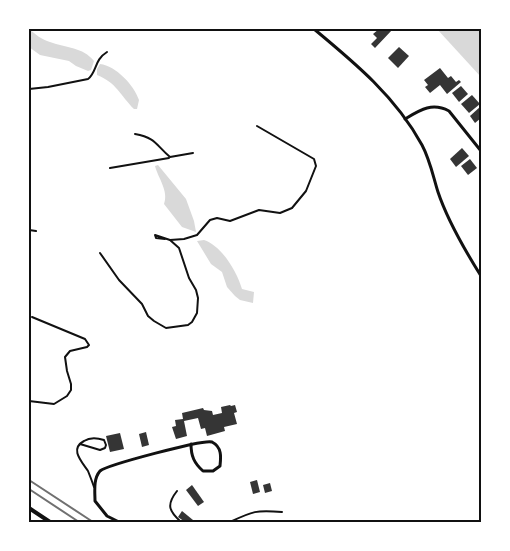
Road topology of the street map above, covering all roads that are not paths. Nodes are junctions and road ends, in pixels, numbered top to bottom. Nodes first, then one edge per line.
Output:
1 (314, 29) edge
2 (107, 52) dead end
3 (29, 89) edge
4 (405, 119) junction
5 (257, 126) dead end
6 (135, 134) dead end
7 (481, 151) edge
8 (193, 153) dead end
9 (170, 158) junction
10 (110, 168) dead end
11 (29, 230) edge
12 (36, 231) dead end
13 (165, 239) dead end
14 (170, 240) junction
15 (100, 253) dead end
16 (481, 276) edge
17 (32, 317) dead end
18 (29, 401) edge
19 (80, 444) junction
20 (191, 444) junction
21 (95, 489) junction
22 (177, 491) dead end
23 (29, 508) edge
24 (282, 512) dead end
25 (50, 522) edge
26 (119, 522) edge
27 (182, 522) edge
28 (230, 522) edge

1 - 4 street
2 - 3 lane
4 - 7 street
4 - 16 street
5 - 14 lane
6 - 9 lane
8 - 9 lane
9 - 10 lane
11 - 12 lane
13 - 14 lane
14 - 15 lane
17 - 18 lane
19 - 19 lane
19 - 21 lane
20 - 20 street
20 - 21 street
21 - 26 street
22 - 27 lane
23 - 25 street
24 - 28 lane

